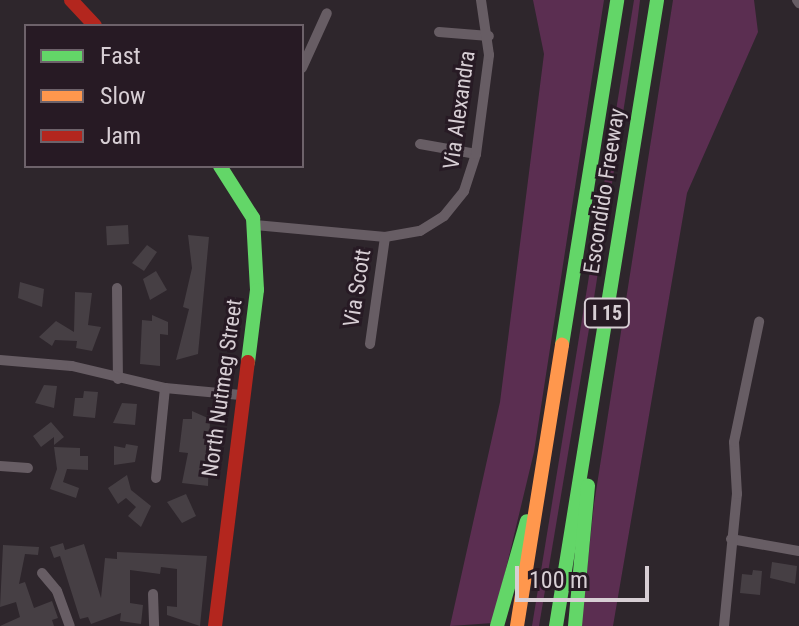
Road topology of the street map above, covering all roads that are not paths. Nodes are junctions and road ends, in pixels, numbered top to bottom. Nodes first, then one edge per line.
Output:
1 (71, 0) edge
2 (481, 0) edge
3 (617, 0) edge
4 (657, 0) edge
5 (327, 13) dead end
6 (93, 24) edge
7 (439, 32) dead end
8 (489, 36) junction
9 (304, 64) edge
10 (420, 144) dead end
11 (476, 154) junction
12 (222, 168) edge
13 (255, 225) junction
14 (385, 237) junction
15 (117, 288) dead end
16 (759, 322) dead end
17 (370, 344) dead end
18 (0, 360) edge
19 (118, 379) junction
20 (165, 388) junction
21 (241, 395) junction
22 (589, 423) junction
23 (0, 466) edge
24 (28, 468) dead end
25 (156, 478) dead end
26 (541, 485) junction
27 (731, 539) junction
28 (799, 551) edge
29 (42, 573) dead end
30 (153, 594) dead end
31 (70, 626) edge
32 (154, 626) edge
33 (215, 626) edge
34 (497, 626) edge
35 (517, 626) edge
36 (556, 626) edge
37 (575, 626) edge
38 (724, 626) edge

1 - 6 main road
2 - 8 street, Via Alexandra
3 - 26 main road, Escondido Freeway / I 15
4 - 22 main road, Escondido Freeway / I 15
5 - 9 street
7 - 8 street
8 - 11 street, Via Alexandra
10 - 11 street
11 - 14 street, Via Alexandra
12 - 13 main road, North Nutmeg Street
13 - 14 street, Via Alexandra
13 - 21 main road, North Nutmeg Street
14 - 17 street, Via Scott
15 - 19 street
16 - 27 street
18 - 19 street
19 - 20 street
20 - 21 street
20 - 25 street
21 - 33 main road, North Nutmeg Street
22 - 36 main road, Escondido Freeway / I 15
22 - 37 main road
23 - 24 street
26 - 34 main road
26 - 35 main road, Escondido Freeway / I 15
27 - 28 street
27 - 38 street
29 - 31 street
30 - 32 street

